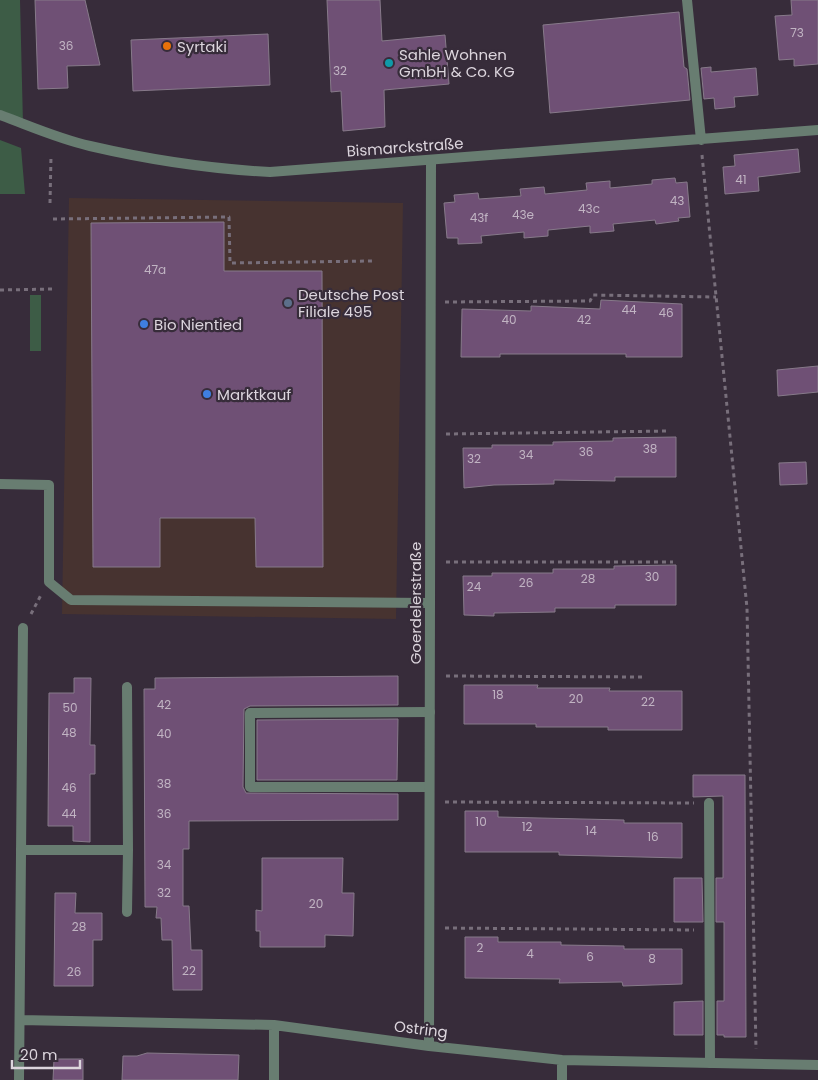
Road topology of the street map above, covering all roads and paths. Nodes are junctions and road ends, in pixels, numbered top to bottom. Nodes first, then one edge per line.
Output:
1 (687, 0) edge
2 (0, 115) edge
3 (818, 130) edge
4 (702, 140) junction
5 (51, 156) dead end
6 (431, 161) junction
7 (50, 203) dead end
8 (53, 219) dead end
9 (372, 261) dead end
10 (54, 289) dead end
11 (0, 290) edge
12 (716, 296) junction
13 (430, 302) junction
14 (670, 431) dead end
15 (430, 434) junction
16 (0, 484) edge
17 (430, 562) junction
18 (673, 562) dead end
19 (49, 582) junction
20 (430, 603) junction
21 (23, 628) joint
22 (430, 676) junction
23 (646, 677) dead end
24 (127, 687) dead end
25 (430, 712) junction
26 (430, 787) junction
27 (430, 802) junction
28 (709, 804) joint
29 (21, 850) junction
30 (128, 850) junction
31 (127, 912) dead end
32 (429, 928) junction
33 (710, 930) junction
34 (20, 1020) junction
35 (274, 1025) junction
36 (429, 1046) junction
37 (562, 1060) junction
38 (710, 1063) junction
39 (757, 1064) junction
40 (818, 1064) edge
41 (19, 1080) edge
42 (274, 1080) edge
43 (562, 1080) edge

1 - 4 street
2 - 6 street, Bismarckstraße
3 - 4 street, Bismarckstraße
4 - 6 street, Bismarckstraße
4 - 12 path
5 - 7 path
6 - 13 street, Goerdelerstraße
8 - 9 path
10 - 11 path
12 - 13 path
12 - 39 path
13 - 15 street, Goerdelerstraße
14 - 15 path
15 - 17 street, Goerdelerstraße
16 - 19 street
17 - 18 path
17 - 20 street, Goerdelerstraße
19 - 20 street
19 - 21 path
20 - 22 street, Goerdelerstraße
21 - 29 street
22 - 23 path
22 - 25 street, Goerdelerstraße
24 - 30 street
25 - 26 street, Goerdelerstraße
25 - 26 street
26 - 27 street, Goerdelerstraße
27 - 28 path
27 - 32 street, Goerdelerstraße
28 - 33 street
29 - 30 street
29 - 34 street
30 - 31 street
32 - 33 path
32 - 36 street, Goerdelerstraße
33 - 38 street
34 - 35 street, Ostring
34 - 41 street
35 - 36 street, Ostring
35 - 42 street
36 - 37 street, Ostring
37 - 38 street, Ostring
37 - 43 street
38 - 39 street, Ostring
39 - 40 street, Ostring

